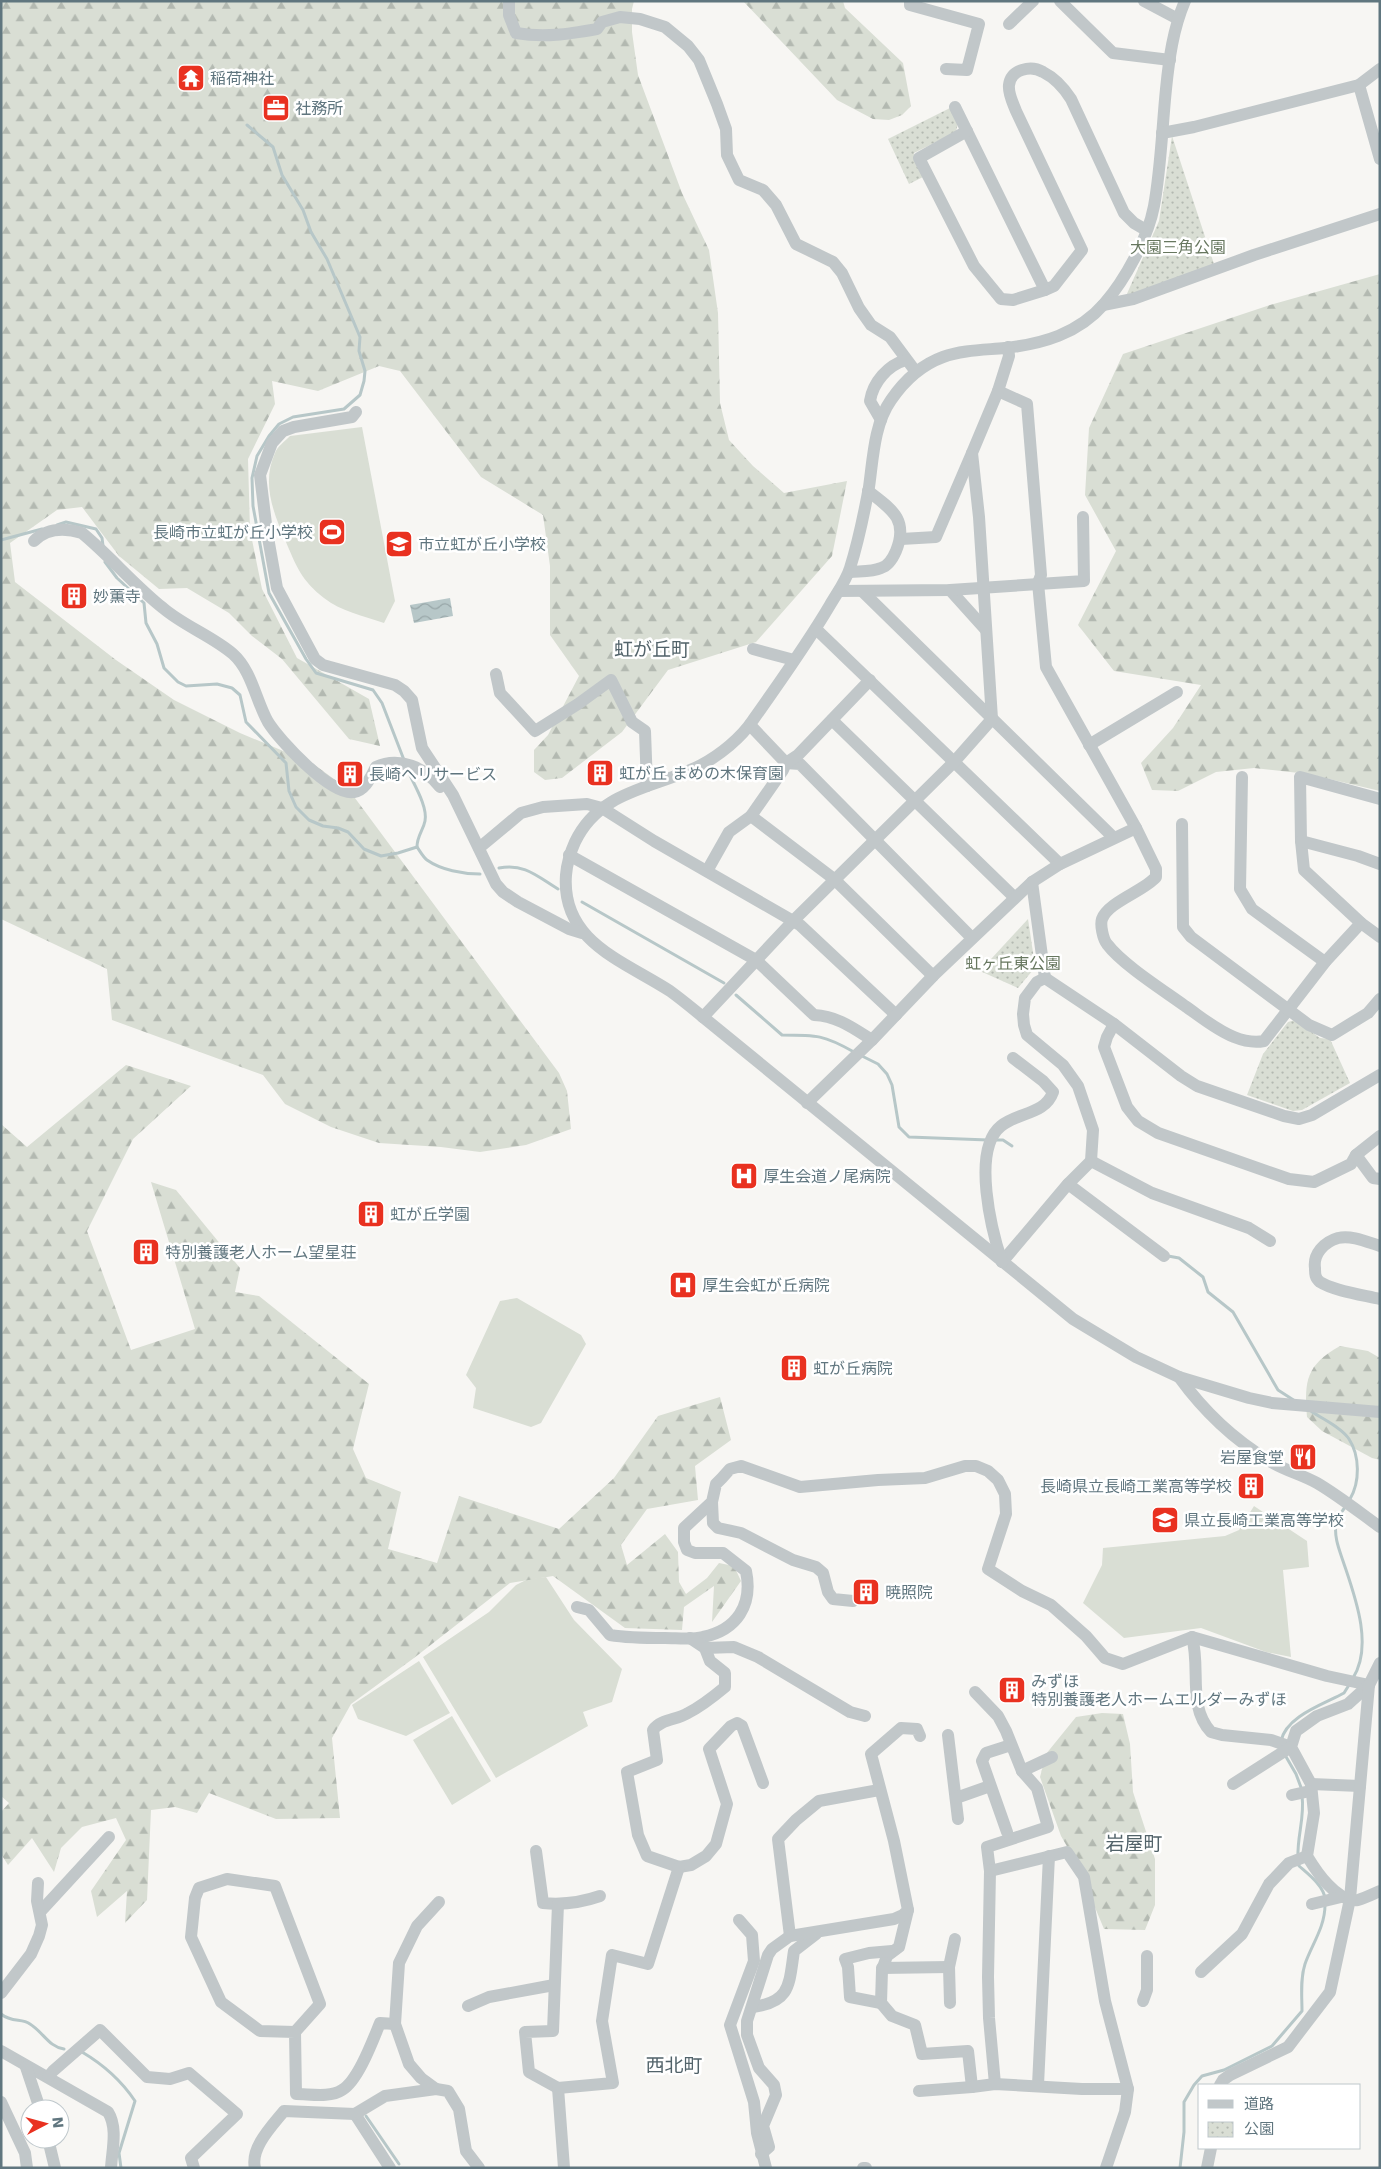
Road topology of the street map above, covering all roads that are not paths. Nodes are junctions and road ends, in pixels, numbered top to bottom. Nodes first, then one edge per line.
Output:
1 (509, 1) edge
2 (910, 1) edge
3 (1033, 1) edge
4 (1060, 1) edge
5 (1144, 1) edge
6 (1185, 1) edge
7 (1178, 19) junction
8 (1009, 24) dead end
9 (1170, 60) junction
10 (946, 69) dead end
11 (1380, 69) edge
12 (1359, 85) junction
13 (956, 107) dead end
14 (967, 131) junction
15 (1162, 133) junction
16 (1380, 159) edge
17 (1380, 214) edge
18 (1146, 230) junction
19 (1045, 290) junction
20 (1103, 305) junction
21 (1008, 348) junction
22 (906, 360) junction
23 (916, 372) junction
24 (998, 391) junction
25 (356, 412) dead end
26 (881, 420) junction
27 (972, 453) junction
28 (868, 491) junction
29 (1083, 516) dead end
30 (901, 539) junction
31 (34, 541) dead end
32 (850, 572) junction
33 (1038, 583) junction
34 (983, 587) junction
35 (950, 590) junction
36 (839, 591) junction
37 (862, 591) junction
38 (816, 629) junction
39 (986, 630) junction
40 (753, 649) dead end
41 (794, 660) junction
42 (496, 674) dead end
43 (870, 680) junction
44 (1177, 692) dead end
45 (992, 718) junction
46 (832, 720) junction
47 (750, 725) junction
48 (1089, 746) junction
49 (954, 762) junction
50 (786, 763) junction
51 (1242, 777) dead end
52 (647, 786) junction
53 (453, 795) junction
54 (1380, 799) edge
55 (914, 802) junction
56 (602, 808) junction
57 (751, 816) junction
58 (1182, 824) dead end
59 (1136, 828) junction
60 (1113, 838) junction
61 (875, 839) junction
62 (1301, 841) junction
63 (479, 848) junction
64 (570, 855) junction
65 (1060, 864) junction
66 (1380, 864) edge
67 (707, 871) junction
68 (834, 878) junction
69 (1032, 882) junction
70 (1014, 897) junction
71 (792, 921) junction
72 (1361, 923) junction
73 (582, 933) junction
74 (1380, 937) edge
75 (972, 938) junction
76 (756, 960) junction
77 (1325, 962) junction
78 (933, 976) junction
79 (1045, 978) junction
80 (1380, 999) edge
81 (1289, 1010) junction
82 (896, 1015) junction
83 (702, 1017) junction
84 (1114, 1024) junction
85 (867, 1044) junction
86 (1014, 1058) dead end
87 (1380, 1075) edge
88 (807, 1103) junction
89 (1380, 1136) edge
90 (1356, 1155) junction
91 (1091, 1161) junction
92 (1380, 1179) edge
93 (1068, 1184) junction
94 (1270, 1240) dead end
95 (1380, 1246) edge
96 (1164, 1256) dead end
97 (1002, 1262) junction
98 (1380, 1299) edge
99 (1179, 1377) junction
100 (1380, 1412) edge
101 (712, 1502) junction
102 (1380, 1527) edge
103 (853, 1601) dead end
104 (577, 1607) dead end
105 (1192, 1637) junction
106 (690, 1638) junction
107 (705, 1648) junction
108 (1380, 1663) edge
109 (1364, 1684) junction
110 (975, 1692) dead end
111 (865, 1716) dead end
112 (948, 1735) dead end
113 (920, 1736) dead end
114 (1011, 1745) junction
115 (1291, 1747) junction
116 (1052, 1756) dead end
117 (1022, 1771) junction
118 (763, 1783) dead end
119 (1233, 1784) dead end
120 (990, 1786) junction
121 (1360, 1786) junction
122 (1311, 1787) junction
123 (880, 1790) junction
124 (1292, 1795) dead end
125 (956, 1798) junction
126 (958, 1819) dead end
127 (1007, 1832) dead end
128 (109, 1837) dead end
129 (536, 1851) dead end
130 (1049, 1856) junction
131 (1307, 1856) junction
132 (679, 1867) junction
133 (990, 1871) junction
134 (38, 1883) dead end
135 (1380, 1891) edge
136 (600, 1896) dead end
137 (1345, 1898) junction
138 (439, 1902) dead end
139 (558, 1904) junction
140 (1312, 1904) dead end
141 (908, 1910) junction
142 (40, 1912) junction
143 (739, 1920) dead end
144 (818, 1932) junction
145 (790, 1936) junction
146 (955, 1940) dead end
147 (892, 1951) junction
148 (1147, 1956) dead end
149 (949, 1967) junction
150 (882, 1968) junction
151 (1201, 1972) dead end
152 (554, 1985) junction
153 (2, 1988) edge
154 (1143, 2001) dead end
155 (881, 2003) junction
156 (950, 2004) dead end
157 (468, 2006) dead end
158 (753, 2007) junction
159 (394, 2024) junction
160 (295, 2032) junction
161 (1, 2051) edge
162 (26, 2067) junction
163 (48, 2077) junction
164 (995, 2084) junction
165 (1220, 2084) edge
166 (1038, 2085) junction
167 (972, 2087) junction
168 (558, 2088) junction
169 (1128, 2088) junction
170 (436, 2089) junction
171 (919, 2091) dead end
172 (37, 2099) edge
173 (1, 2102) edge
174 (354, 2114) junction
175 (50, 2149) edge
176 (1211, 2149) edge
177 (761, 2154) junction
178 (27, 2168) edge
179 (55, 2168) edge
180 (111, 2168) edge
181 (194, 2168) edge
182 (255, 2168) edge
183 (390, 2168) edge
184 (479, 2168) edge
185 (564, 2168) edge
186 (766, 2168) edge
187 (1106, 2168) edge
188 (1207, 2168) edge

1 - 22 street
2 - 10 street
3 - 8 street
4 - 9 street
5 - 7 street
6 - 7 street
7 - 9 street
9 - 15 street
11 - 12 street
12 - 15 street
12 - 16 street
13 - 14 street
14 - 19 street
14 - 19 street
15 - 18 street
17 - 20 street
18 - 19 street
18 - 20 street
20 - 21 street
21 - 23 street
21 - 24 street
22 - 23 street
22 - 26 street
23 - 26 street
24 - 27 street
24 - 33 street
25 - 53 street
26 - 28 street
27 - 30 street
27 - 34 street
28 - 30 street
28 - 32 street
29 - 33 street
30 - 32 street
31 - 53 street
32 - 36 street
33 - 34 street
33 - 48 street
34 - 35 street
34 - 39 street
35 - 37 street
35 - 39 street
36 - 37 street
36 - 38 street
37 - 45 street
38 - 41 street
38 - 43 street
39 - 45 street
40 - 41 street
41 - 47 street
42 - 52 street
43 - 46 street
43 - 49 street
44 - 48 street
45 - 49 street
45 - 60 street
46 - 50 street
46 - 55 street
47 - 50 street
47 - 52 street
48 - 59 street
49 - 55 street
49 - 65 street
50 - 57 street
50 - 61 street
51 - 77 street
52 - 56 street
53 - 63 street
54 - 62 street
55 - 61 street
55 - 70 street
56 - 63 street
56 - 64 street
56 - 67 street
57 - 67 street
57 - 68 street
58 - 81 street
59 - 60 street
59 - 81 street
60 - 65 street
61 - 68 street
61 - 75 street
62 - 66 street
62 - 72 street
63 - 73 street
64 - 73 street
64 - 76 street
65 - 69 street
67 - 71 street
68 - 71 street
68 - 78 street
69 - 70 street
69 - 79 street
70 - 75 street
71 - 76 street
71 - 82 street
72 - 74 street
72 - 77 street
73 - 83 street
75 - 78 street
76 - 83 street
76 - 85 street
77 - 81 street
78 - 82 street
79 - 84 street
79 - 91 street
80 - 81 street
82 - 85 street
83 - 88 street
84 - 87 street
84 - 90 street
85 - 88 street
86 - 97 street
88 - 97 street
89 - 90 street
90 - 92 street
91 - 93 street
91 - 94 street
93 - 96 street
93 - 97 street
95 - 98 street
97 - 99 street
99 - 100 street
99 - 102 street
101 - 103 street
101 - 105 street
101 - 106 street
104 - 106 street
105 - 109 street
105 - 115 street
106 - 107 street
107 - 111 street
107 - 132 street
108 - 109 street
109 - 115 street
109 - 121 street
110 - 114 street
112 - 125 street
113 - 123 street
114 - 117 street
114 - 120 street
115 - 119 street
115 - 122 street
116 - 117 street
117 - 133 street
118 - 132 street
120 - 125 street
120 - 127 street
121 - 122 street
121 - 137 street
122 - 124 street
122 - 131 street
123 - 141 street
123 - 145 street
125 - 126 street
128 - 142 street
129 - 139 street
130 - 133 street
130 - 166 street
130 - 169 street
131 - 137 street
131 - 151 street
132 - 168 street
133 - 164 street
134 - 142 street
135 - 137 street
136 - 139 street
137 - 140 street
137 - 165 street
138 - 159 street
139 - 152 street
141 - 144 street
141 - 147 street
142 - 153 street
143 - 177 street
144 - 145 street
144 - 158 street
145 - 158 street
146 - 149 street
147 - 150 street
147 - 155 street
148 - 154 street
149 - 150 street
149 - 156 street
150 - 155 street
152 - 157 street
152 - 168 street
155 - 167 street
158 - 177 street
159 - 160 street
159 - 170 street
160 - 160 street
161 - 162 street
162 - 163 street
162 - 172 street
163 - 180 street
163 - 181 street
164 - 166 street
164 - 167 street
166 - 169 street
167 - 171 street
168 - 185 street
169 - 187 street
170 - 174 street
170 - 184 street
173 - 178 street
174 - 182 street
174 - 183 street
175 - 179 street
176 - 188 street
177 - 186 street

